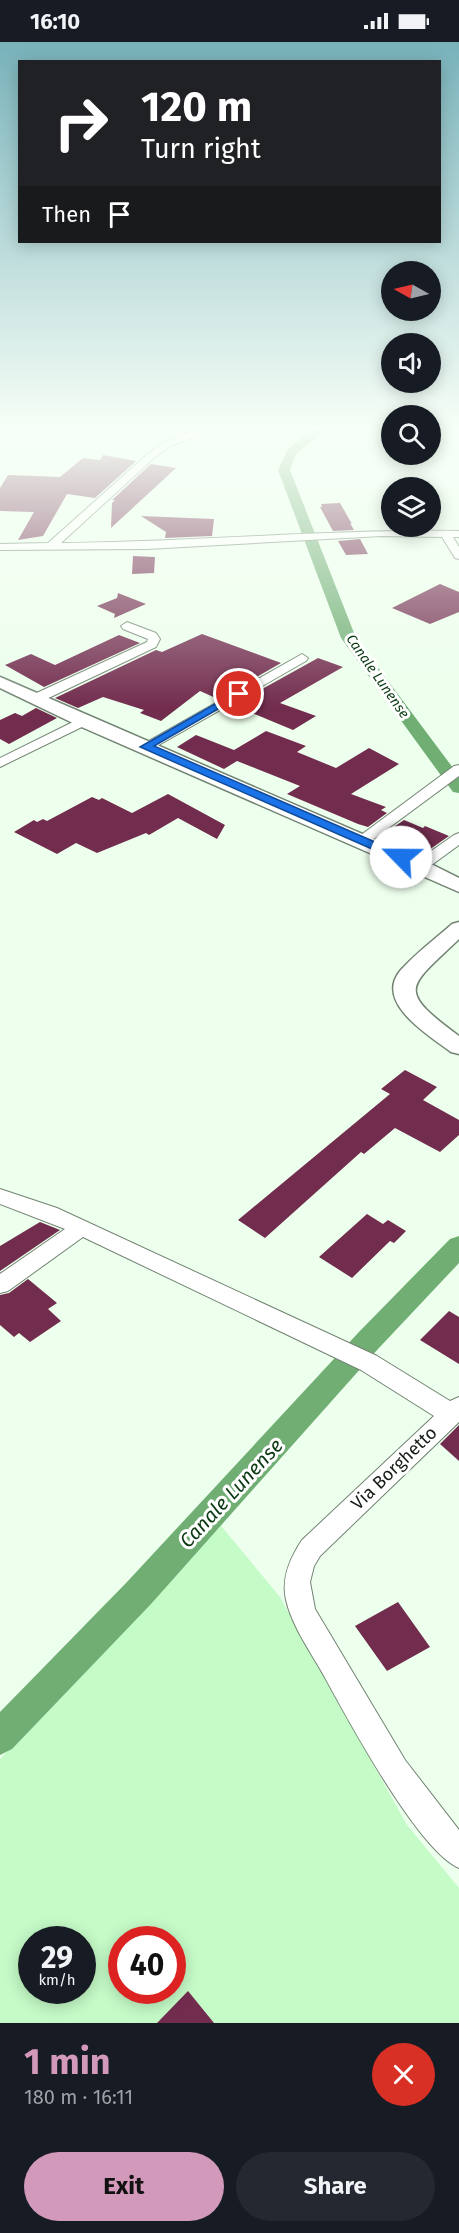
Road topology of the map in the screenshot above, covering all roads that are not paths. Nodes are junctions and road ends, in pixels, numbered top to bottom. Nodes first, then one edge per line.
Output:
1 (78, 522) edge
2 (446, 534) junction
3 (459, 534) edge
4 (52, 546) junction
5 (0, 547) edge
6 (459, 556) edge
7 (127, 626) dead end
8 (302, 658) dead end
9 (0, 682) edge
10 (35, 699) junction
11 (83, 721) junction
12 (145, 747) junction
13 (4, 757) edge
14 (453, 773) edge
15 (459, 838) edge
16 (362, 841) junction
17 (420, 866) junction
18 (459, 886) edge
19 (459, 928) edge
20 (459, 1047) edge
21 (0, 1196) edge
22 (81, 1228) junction
23 (0, 1285) edge
24 (455, 1410) edge
25 (459, 1853) edge

1 - 4 street
2 - 3 street
2 - 4 street
2 - 6 street
4 - 5 street
7 - 10 street
8 - 12 street
9 - 10 street
10 - 11 street
11 - 12 street
11 - 13 street
12 - 16 street
14 - 16 street
15 - 17 street
16 - 17 street
17 - 18 street
19 - 20 street
21 - 22 street, Via Borghetto
22 - 23 street
22 - 24 street, Via Borghetto
24 - 25 street, Via Borghetto

